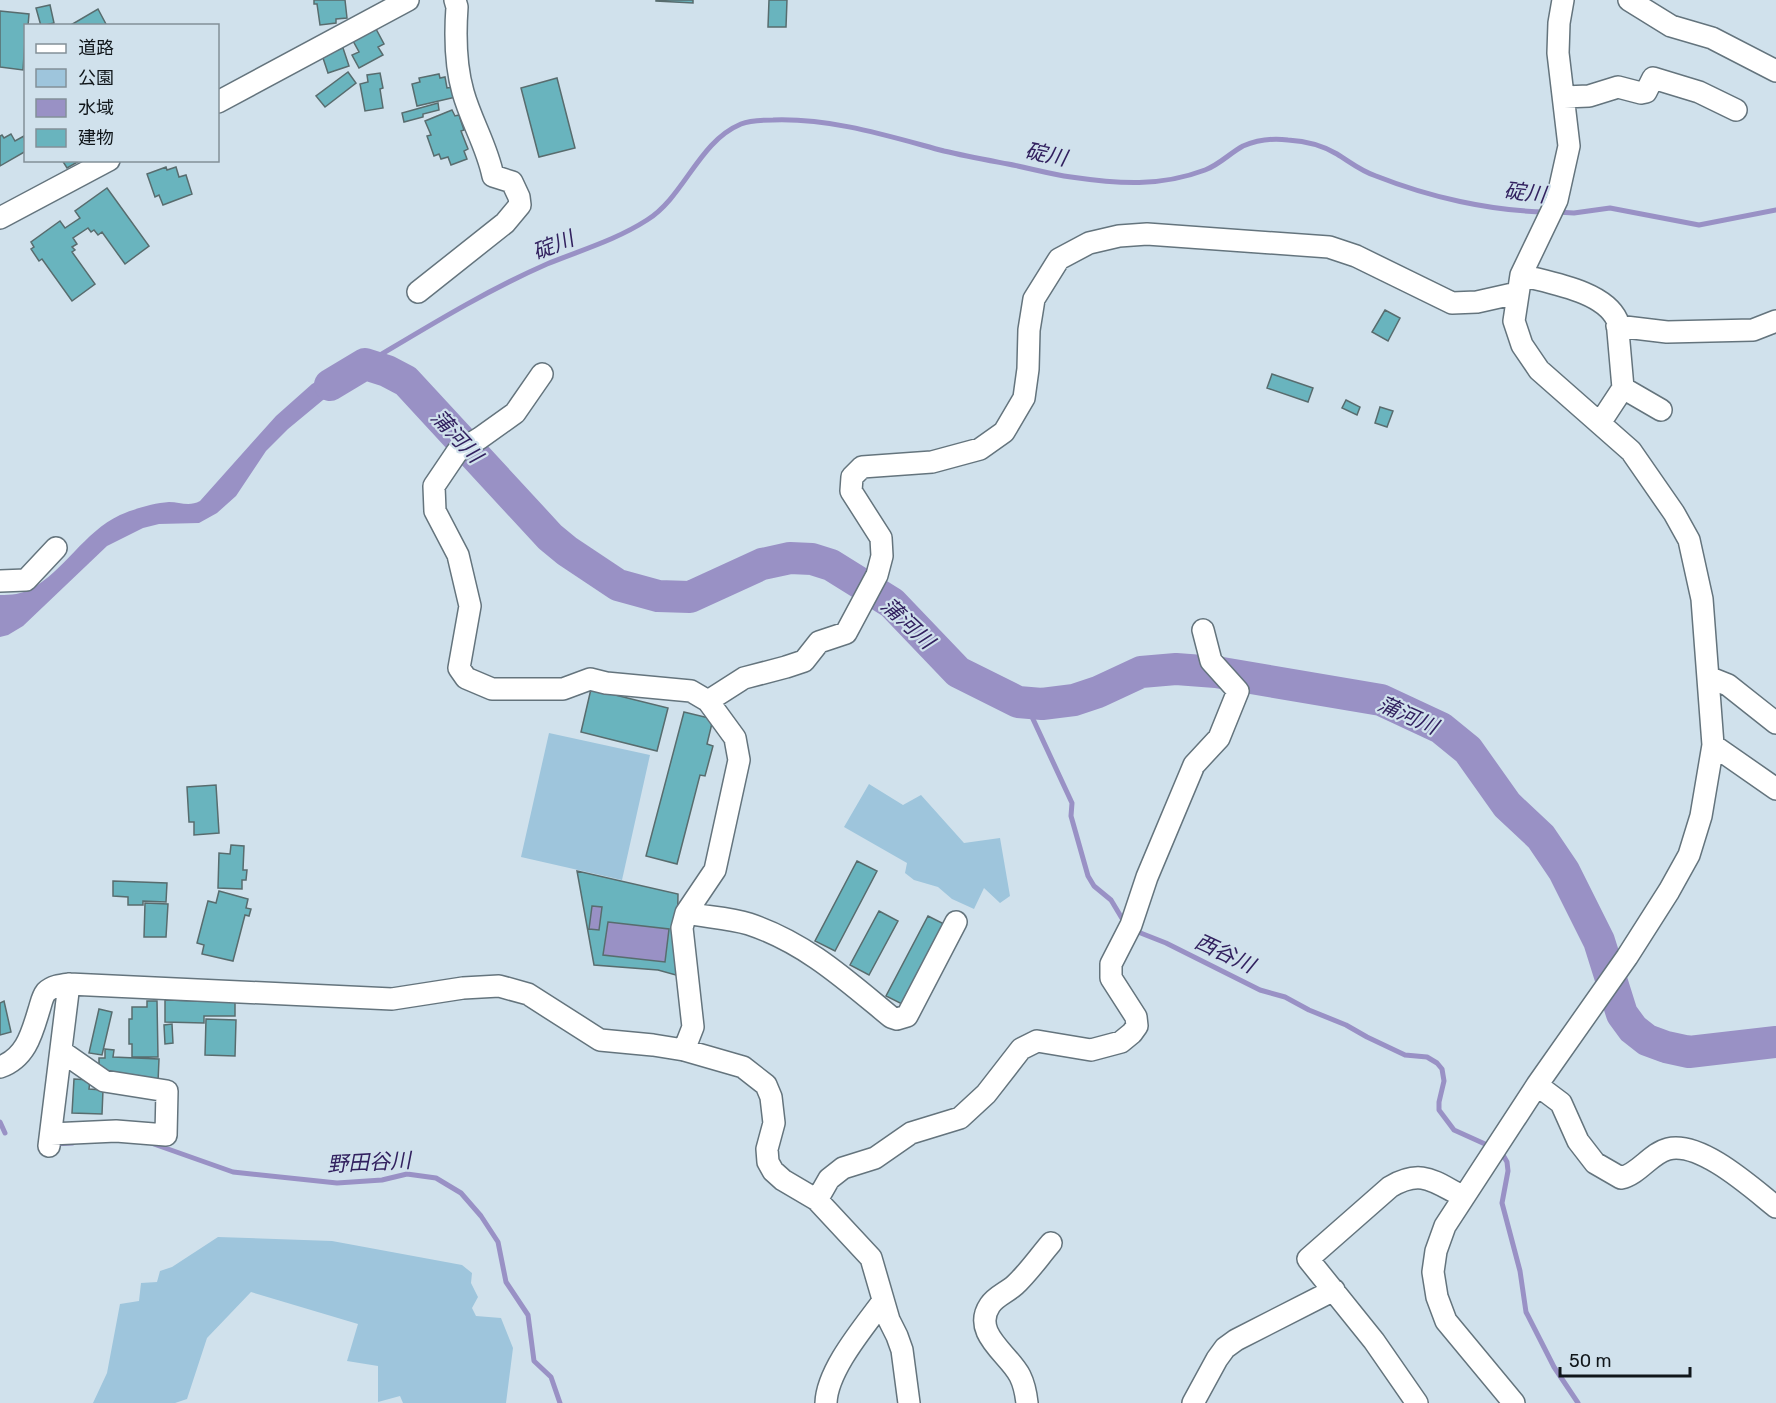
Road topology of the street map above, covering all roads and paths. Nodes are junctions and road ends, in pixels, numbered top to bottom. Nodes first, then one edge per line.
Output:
1 (408, 0) edge
2 (455, 0) edge
3 (1563, 0) edge
4 (1629, 0) edge
5 (1662, 9) edge
6 (1776, 71) edge
7 (1564, 98) junction
8 (219, 101) edge
9 (1736, 110) dead end
10 (105, 162) edge
11 (0, 218) edge
12 (1519, 284) junction
13 (418, 292) dead end
14 (1776, 321) edge
15 (1617, 326) junction
16 (542, 374) dead end
17 (1623, 388) junction
18 (1661, 410) dead end
19 (1600, 423) junction
20 (56, 548) dead end
21 (0, 581) edge
22 (1203, 630) dead end
23 (1708, 677) junction
24 (708, 701) junction
25 (1776, 723) edge
26 (1713, 745) junction
27 (1776, 789) edge
28 (686, 914) junction
29 (956, 922) dead end
30 (69, 984) junction
31 (684, 1050) junction
32 (61, 1051) junction
33 (0, 1067) edge
34 (1537, 1085) junction
35 (1464, 1197) junction
36 (817, 1200) junction
37 (1776, 1207) edge
38 (1051, 1243) dead end
39 (1334, 1290) junction
40 (883, 1301) junction
41 (826, 1403) edge
42 (909, 1403) edge
43 (1027, 1403) edge
44 (1193, 1403) edge
45 (1417, 1403) edge
46 (1514, 1403) edge

1 - 8 street
2 - 13 street
3 - 7 street
4 - 5 street
5 - 6 street
7 - 9 street
7 - 12 street
10 - 11 street
12 - 15 street
12 - 19 street
12 - 24 street
14 - 15 street
15 - 17 street
16 - 24 street
17 - 18 street
17 - 19 street
19 - 23 street
20 - 21 street
22 - 36 street
23 - 25 street
23 - 26 street
24 - 28 street
26 - 27 street
26 - 34 street
28 - 29 street
28 - 31 street
30 - 31 street
30 - 32 street
30 - 33 street
31 - 36 street
32 - 32 street
34 - 35 street
34 - 37 street
35 - 39 street
35 - 46 street
36 - 40 street
38 - 43 street
39 - 44 street
39 - 45 street
40 - 41 street
40 - 42 street

